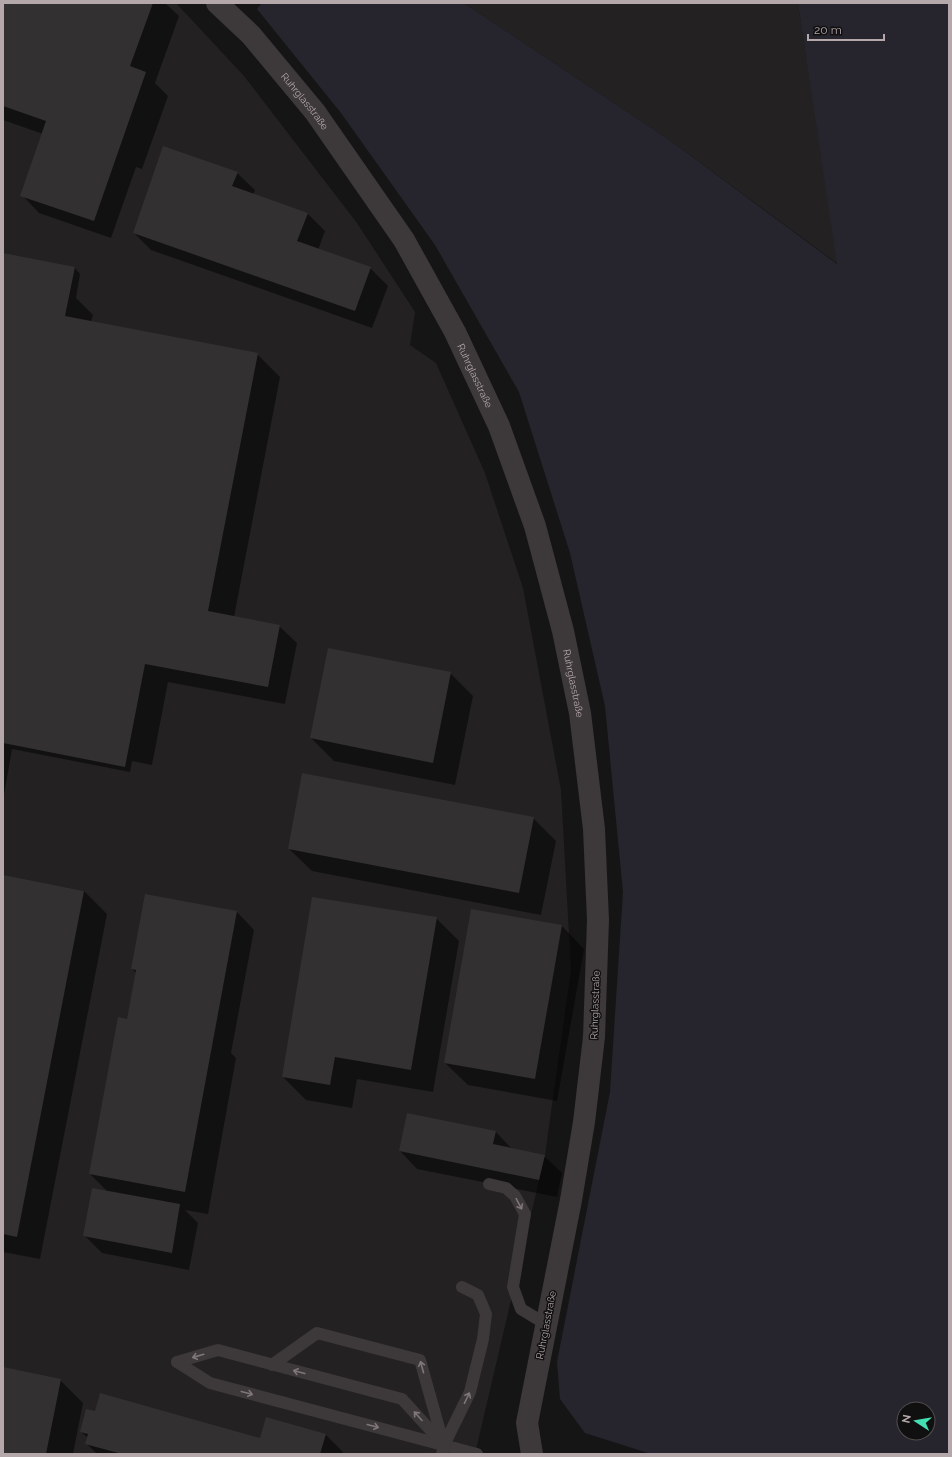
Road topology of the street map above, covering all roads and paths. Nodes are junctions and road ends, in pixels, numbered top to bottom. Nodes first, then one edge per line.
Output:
1 (217, 3) edge
2 (489, 1184) dead end
3 (462, 1288) dead end
4 (546, 1324) junction
5 (272, 1365) junction
6 (443, 1450) edge
7 (477, 1454) edge
8 (532, 1454) edge

1 - 4 street, Ruhrglasstraße
2 -> 4 lane
6 -> 3 lane
4 - 8 street, Ruhrglasstraße
6 -> 5 lane
6 -> 5 lane
5 -> 6 lane
6 - 7 lane

